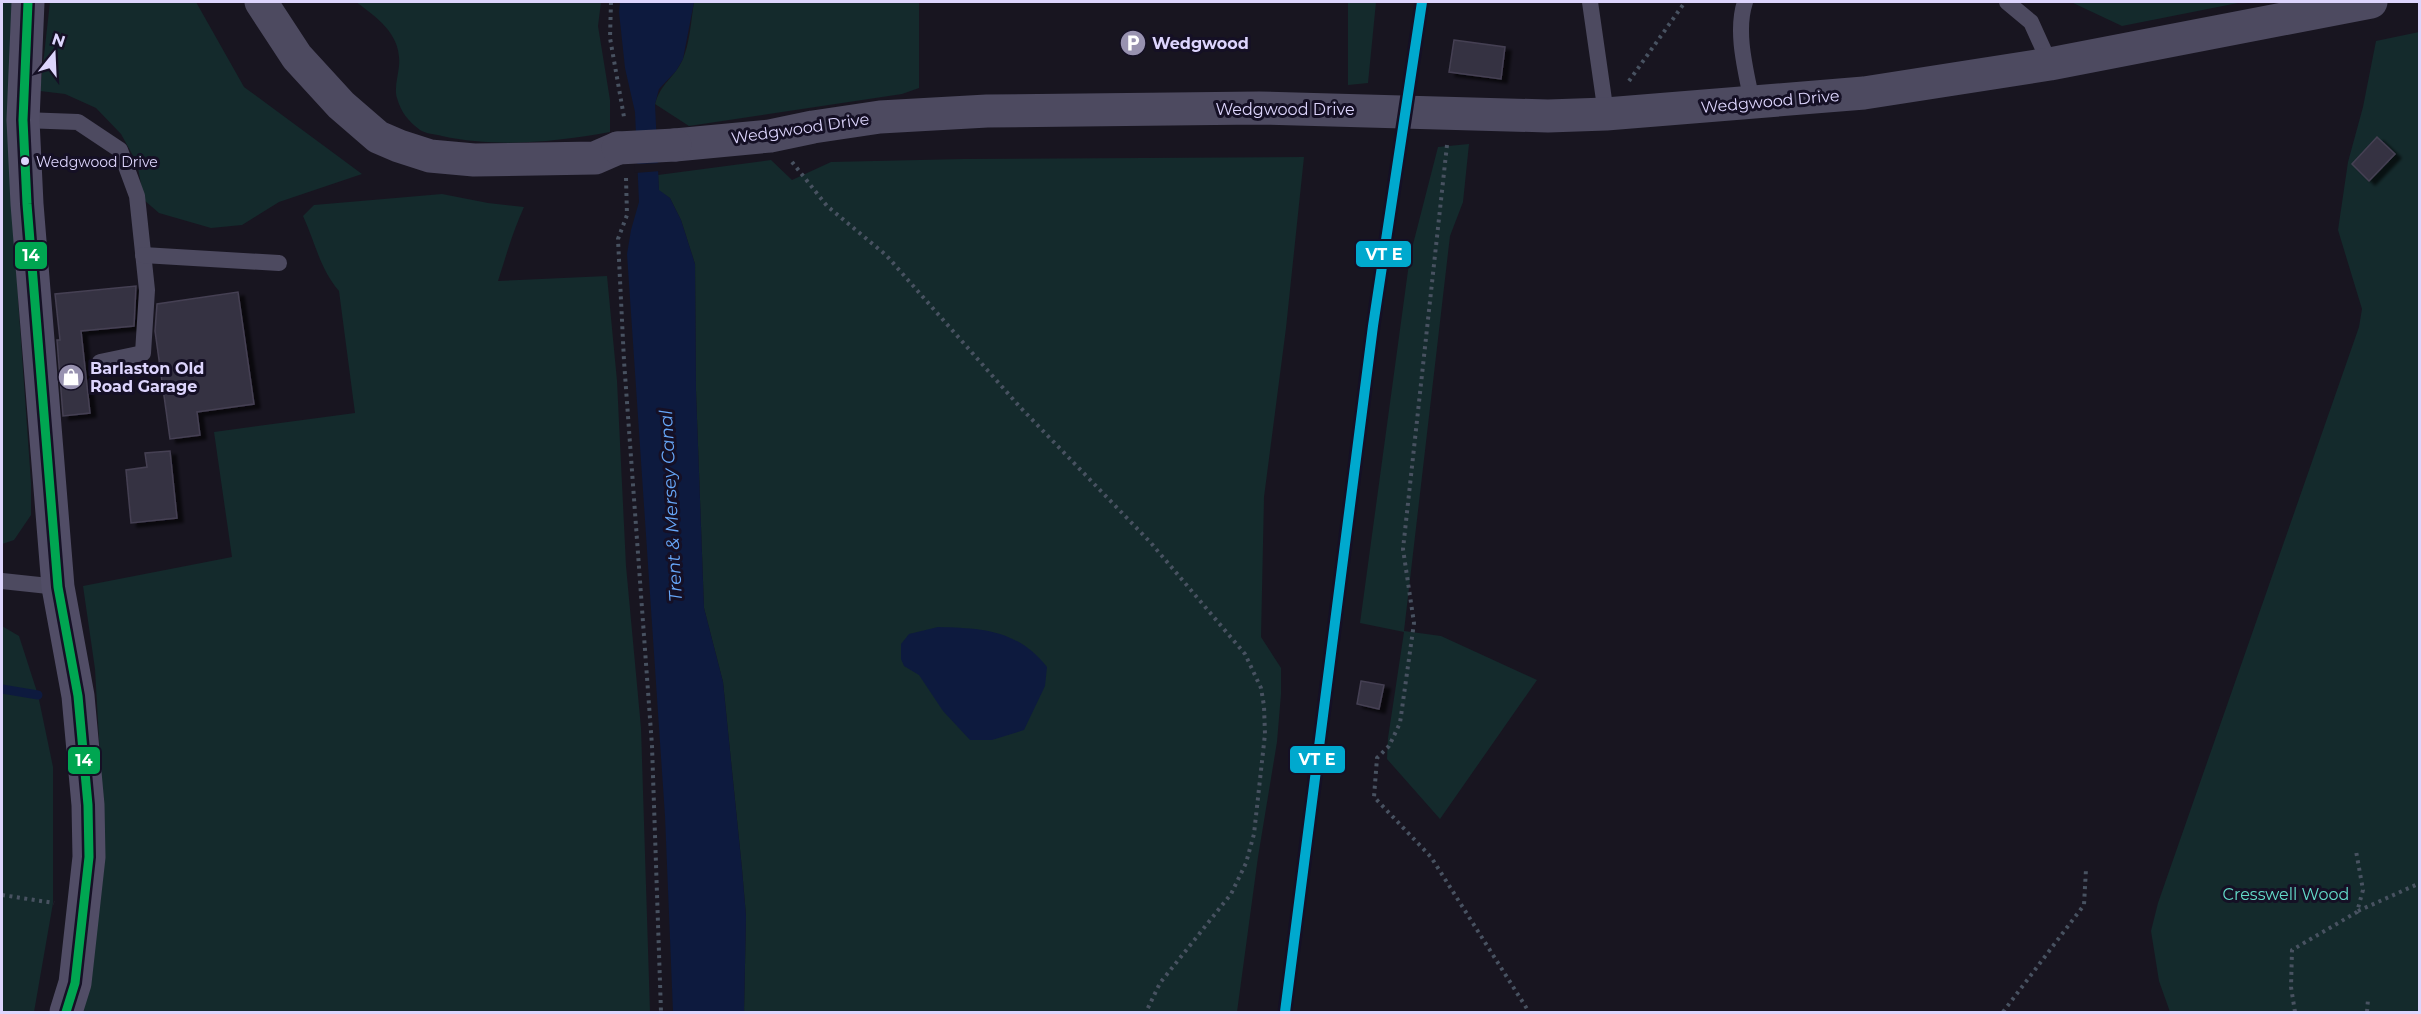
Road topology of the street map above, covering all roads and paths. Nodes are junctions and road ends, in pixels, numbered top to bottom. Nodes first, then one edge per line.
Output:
1 (28, 2) edge
2 (261, 2) edge
3 (610, 2) edge
4 (1590, 2) edge
5 (1684, 2) edge
6 (1745, 2) edge
7 (2007, 2) edge
8 (2371, 2) edge
9 (2050, 64) junction
10 (1752, 102) junction
11 (1451, 114) junction
12 (1606, 114) junction
13 (23, 120) junction
14 (770, 136) junction
15 (623, 148) junction
16 (143, 255) junction
17 (279, 263) dead end
18 (100, 362) dead end
19 (2, 581) edge
20 (58, 587) junction
21 (2356, 851) dead end
22 (2086, 869) dead end
23 (2420, 884) edge
24 (2, 895) edge
25 (84, 906) junction
26 (2357, 912) junction
27 (2368, 999) dead end
28 (66, 1012) edge
29 (662, 1012) edge
30 (1146, 1012) edge
31 (1529, 1012) edge
32 (2003, 1012) edge
33 (2295, 1012) edge
34 (2367, 1012) edge

1 - 13 street
2 - 15 street, Wedgwood Drive
3 - 15 path
4 - 12 lane
5 - 12 path
6 - 10 lane
7 - 9 lane
8 - 9 street, Wedgwood Drive
9 - 10 street, Wedgwood Drive
10 - 12 street, Wedgwood Drive
11 - 12 street, Wedgwood Drive
11 - 14 street, Wedgwood Drive
11 - 31 path
13 - 16 lane
13 - 20 street
14 - 15 street, Wedgwood Drive, bridge
14 - 30 path
15 - 29 path
16 - 17 lane
16 - 18 lane
19 - 20 lane
20 - 25 street
21 - 26 path
22 - 32 path
23 - 26 path
24 - 25 path
25 - 28 street
26 - 33 path
27 - 34 path

